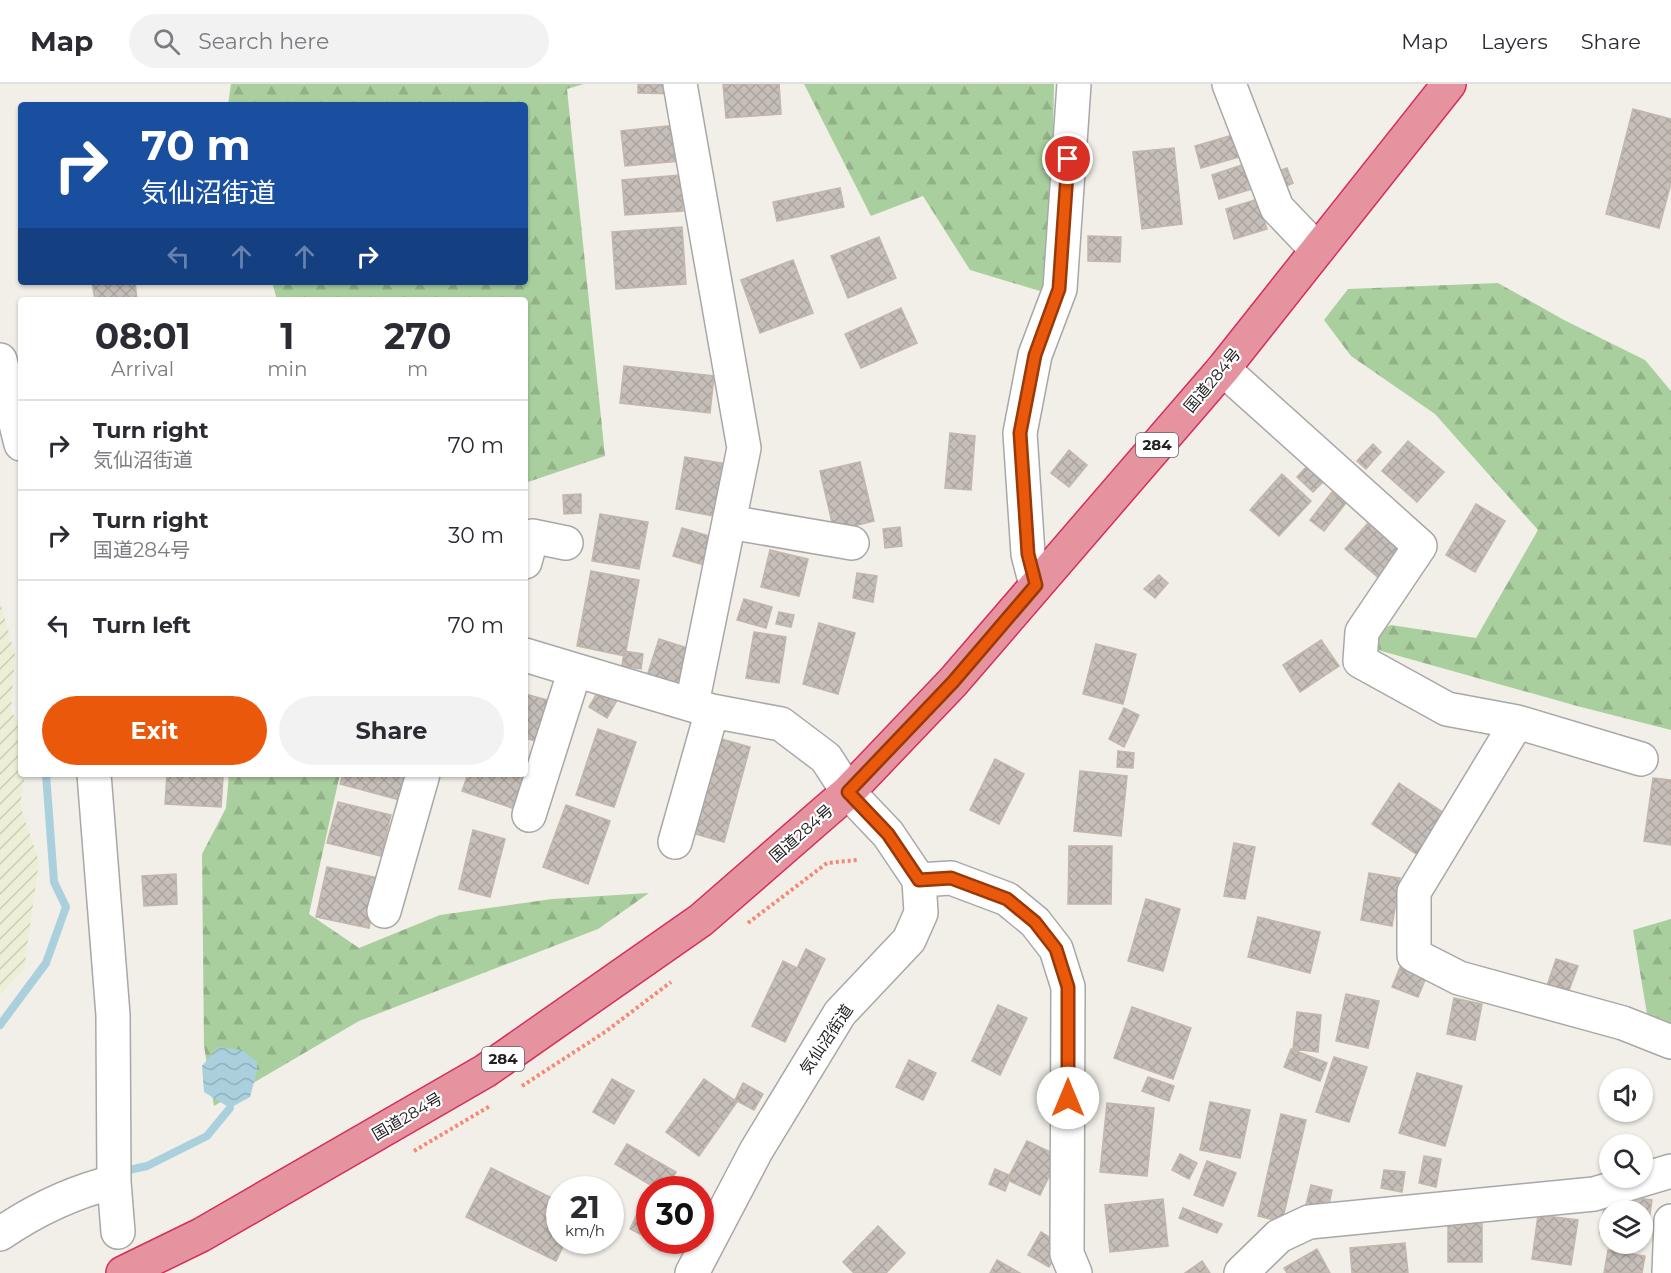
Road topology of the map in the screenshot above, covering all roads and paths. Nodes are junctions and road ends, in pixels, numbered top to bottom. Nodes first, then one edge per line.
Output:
1 (680, 84) edge
2 (1074, 84) edge
3 (1229, 84) edge
4 (1449, 84) edge
5 (1317, 250) junction
6 (0, 360) edge
7 (1223, 369) junction
8 (18, 432) edge
9 (729, 522) junction
10 (566, 543) dead end
11 (852, 543) dead end
12 (528, 551) edge
13 (1036, 585) junction
14 (528, 656) edge
15 (575, 670) junction
16 (702, 707) junction
17 (1517, 722) junction
18 (1641, 759) dead end
19 (94, 777) edge
20 (422, 777) edge
21 (848, 792) junction
22 (529, 815) dead end
23 (675, 842) dead end
24 (919, 880) junction
25 (384, 910) dead end
26 (1671, 1042) edge
27 (1671, 1171) edge
28 (114, 1182) junction
29 (1671, 1221) edge
30 (118, 1232) dead end
31 (0, 1234) edge
32 (123, 1273) edge
33 (692, 1273) edge
34 (1075, 1273) edge
35 (1241, 1273) edge
36 (1669, 1273) edge

1 - 9 street
2 - 13 street
3 - 5 street
4 - 5 highway, 国道284号 / 284
5 - 7 highway, 国道284号 / 284
6 - 8 street
7 - 13 highway, 国道284号 / 284
7 - 17 street
9 - 11 street
9 - 16 street
10 - 12 street
13 - 21 highway, 国道284号 / 284
14 - 15 street
15 - 16 street
15 - 22 street
16 - 21 street
16 - 23 street
17 - 18 street
17 - 26 street
19 - 28 street
20 - 25 street
21 - 24 street
21 - 32 highway, 国道284号 / 284
24 - 33 street, 気仙沼街道
24 - 34 street
27 - 35 street
28 - 30 street
28 - 31 street
29 - 36 street

